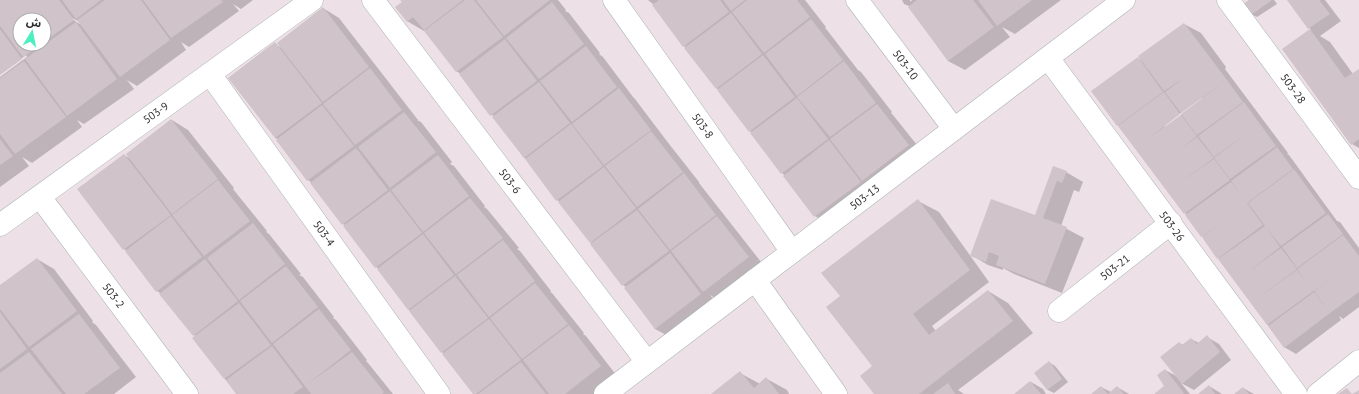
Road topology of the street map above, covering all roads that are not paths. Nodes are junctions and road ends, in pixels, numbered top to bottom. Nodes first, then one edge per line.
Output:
1 (312, 0) edge
2 (373, 0) edge
3 (614, 0) edge
4 (857, 0) edge
5 (1124, 0) edge
6 (1228, 0) edge
7 (1048, 58) junction
8 (210, 74) junction
9 (954, 129) junction
10 (1359, 178) edge
11 (40, 197) junction
12 (1171, 223) junction
13 (0, 225) edge
14 (792, 252) junction
15 (755, 280) junction
16 (1059, 311) dead end
17 (1359, 361) edge
18 (647, 362) junction
19 (182, 392) edge
20 (439, 394) edge
21 (605, 394) edge
22 (836, 394) edge
23 (1296, 394) edge
24 (1318, 394) edge

1 - 8 street, 503-9
2 - 18 street, 503-6
3 - 14 street, 503-8
4 - 9 street, 503-10
5 - 7 street, 503-13
6 - 10 street, 503-28
7 - 9 street, 503-13
7 - 12 street, 503-26
8 - 11 street, 503-9
8 - 20 street, 503-4
9 - 14 street, 503-13
11 - 13 street, 503-9
11 - 19 street, 503-2
12 - 16 street, 503-21
12 - 23 street, 503-26
14 - 15 street, 503-13
15 - 18 street, 503-13
15 - 22 street
17 - 24 street
18 - 21 street, 503-13

